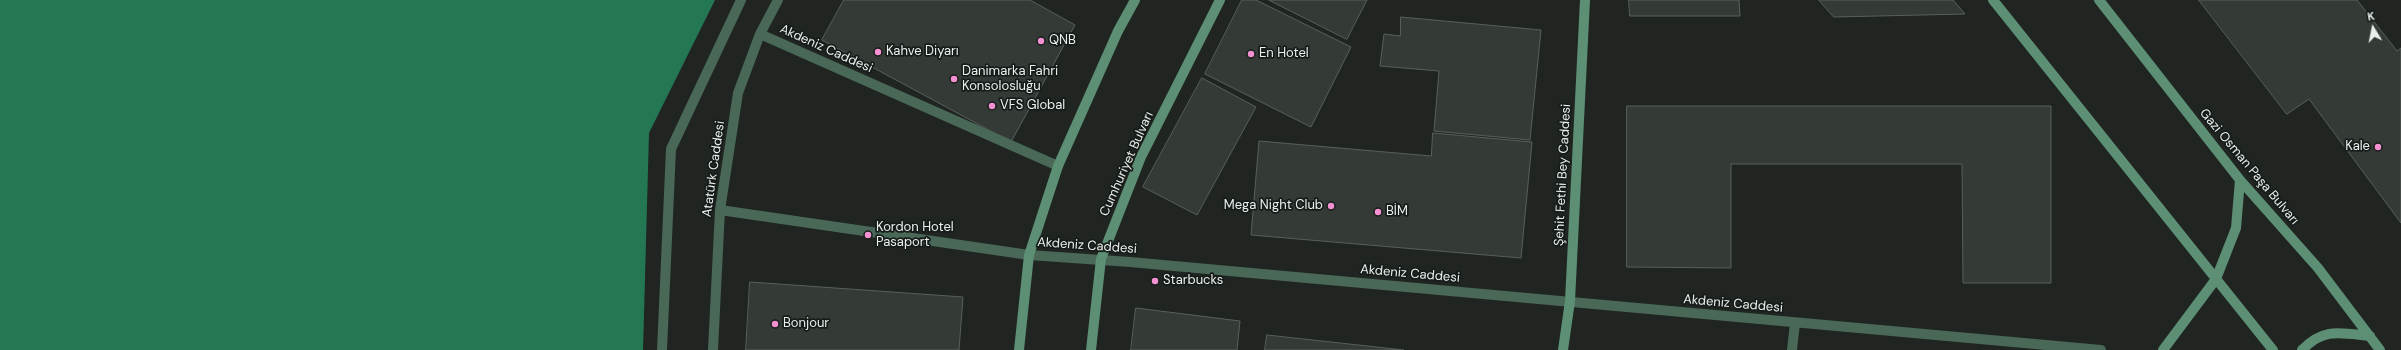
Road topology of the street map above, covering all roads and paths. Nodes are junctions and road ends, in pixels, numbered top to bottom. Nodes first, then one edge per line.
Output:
1 (741, 0) edge
2 (778, 0) edge
3 (1135, 0) edge
4 (1220, 0) edge
5 (1585, 0) edge
6 (1993, 0) edge
7 (2099, 0) edge
8 (760, 34) junction
9 (1058, 166) junction
10 (2240, 180) junction
11 (720, 210) junction
12 (1029, 255) junction
13 (1101, 259) junction
14 (2216, 279) junction
15 (1570, 302) junction
16 (1795, 323) junction
17 (2370, 336) junction
18 (662, 350) edge
19 (713, 350) edge
20 (1020, 350) edge
21 (1091, 350) edge
22 (1563, 350) edge
23 (1792, 350) edge
24 (2101, 350) edge
25 (2163, 350) edge
26 (2273, 350) edge
27 (2302, 350) edge
28 (2380, 350) edge

1 - 18 street
2 - 8 street, Atatürk Caddesi
3 - 9 street
4 - 13 street, Cumhuriyet Bulvarı
5 - 15 street, Şehit Fethi Bey Caddesi
6 - 14 street
7 - 10 street, Gazi Osman Paşa Bulvarı
8 - 9 street, Akdeniz Caddesi
8 - 11 street, Atatürk Caddesi
9 - 12 street
10 - 14 street
10 - 17 street, Gazi Osman Paşa Bulvarı
11 - 12 street, Akdeniz Caddesi
11 - 19 street, Atatürk Caddesi
12 - 13 street, Akdeniz Caddesi
12 - 20 street
13 - 15 street, Akdeniz Caddesi
13 - 21 street, Cumhuriyet Bulvarı
14 - 25 street
14 - 26 street
15 - 16 street, Akdeniz Caddesi
15 - 22 street, Şehit Fethi Bey Caddesi
16 - 23 street
16 - 24 street, Akdeniz Caddesi
17 - 27 street
17 - 28 street, Gazi Osman Paşa Bulvarı

